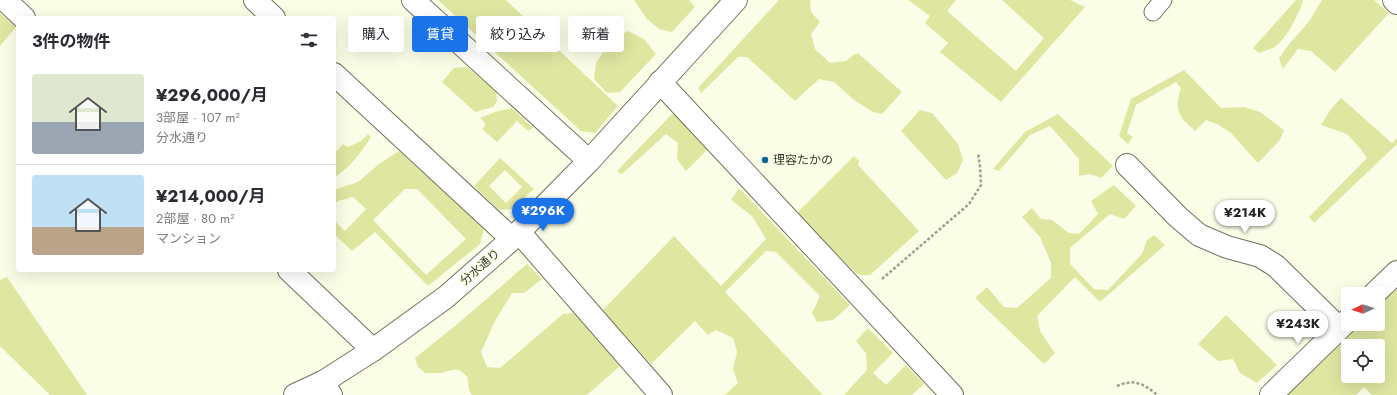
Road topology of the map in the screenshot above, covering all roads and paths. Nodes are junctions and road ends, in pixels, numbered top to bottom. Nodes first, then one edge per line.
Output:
1 (5, 0) edge
2 (255, 0) edge
3 (413, 0) edge
4 (736, 0) edge
5 (1394, 0) edge
6 (1397, 3) edge
7 (22, 16) edge
8 (272, 16) edge
9 (336, 76) edge
10 (660, 82) junction
11 (978, 153) dead end
12 (589, 161) junction
13 (1127, 165) dead end
14 (516, 236) junction
15 (291, 272) edge
16 (1397, 272) edge
17 (1381, 287) edge
18 (861, 297) junction
19 (1341, 321) edge
20 (1341, 327) edge
21 (373, 350) junction
22 (1117, 386) dead end
23 (327, 388) edge
24 (295, 395) edge
25 (661, 395) edge
26 (952, 395) edge
27 (1157, 395) edge
28 (1271, 395) edge

1 - 7 street
2 - 8 street
3 - 12 street
4 - 10 street, 分水通り
5 - 6 street
9 - 14 street
10 - 12 street, 分水通り
10 - 18 street
11 - 18 path
12 - 14 street, 分水通り
13 - 19 street
14 - 21 street, 分水通り
14 - 25 street
15 - 21 street
16 - 17 street
18 - 26 street
20 - 28 street
21 - 23 street, 分水通り
22 - 27 path
23 - 24 street, 分水通り

